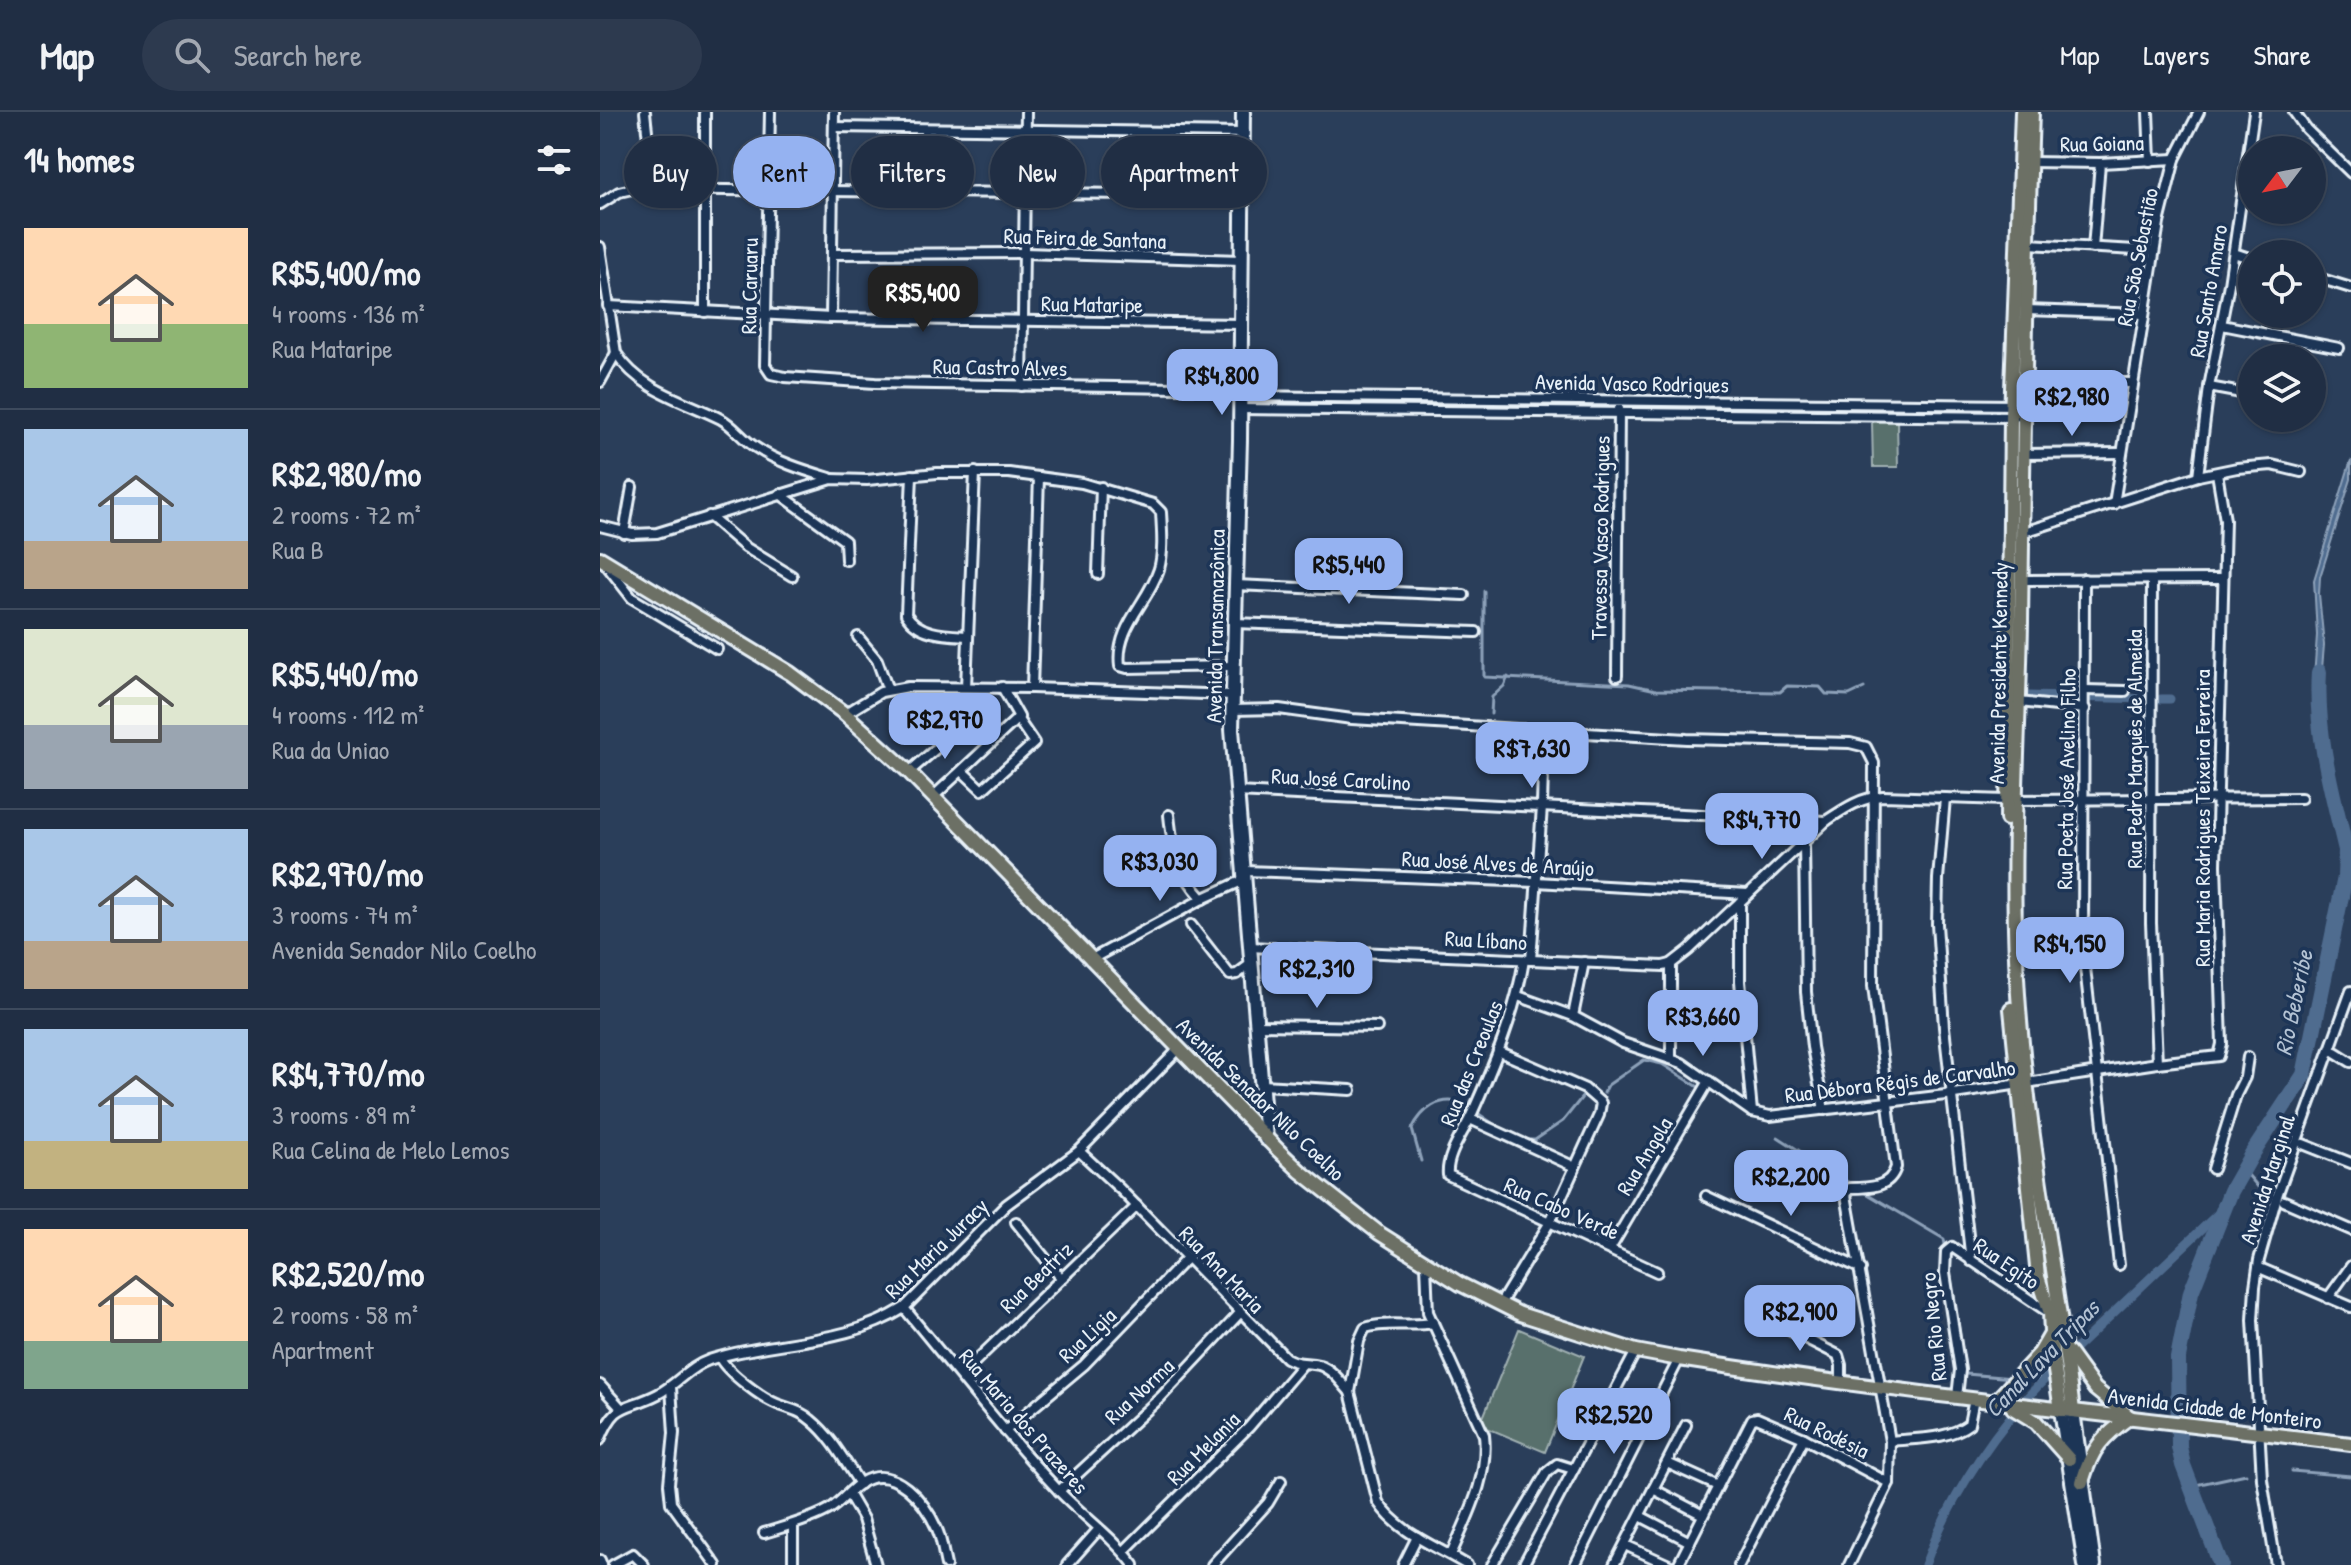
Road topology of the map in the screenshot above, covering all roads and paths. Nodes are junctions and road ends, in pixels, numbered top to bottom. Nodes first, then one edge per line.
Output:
1 (645, 112) edge
2 (705, 112) edge
3 (770, 112) edge
4 (834, 112) edge
5 (1026, 112) edge
6 (1243, 112) edge
7 (2022, 112) edge
8 (2032, 112) edge
9 (2148, 112) edge
10 (2199, 112) edge
11 (2254, 112) edge
12 (2294, 112) edge
13 (834, 127) junction
14 (925, 129) junction
15 (1026, 129) junction
16 (1242, 133) joint
17 (648, 136) edge
18 (705, 136) edge
19 (770, 136) edge
20 (834, 136) edge
21 (925, 136) edge
22 (1026, 136) edge
23 (2175, 159) junction
24 (2150, 161) junction
25 (2030, 162) junction
26 (2100, 163) junction
27 (2351, 173) edge
28 (624, 190) edge
29 (600, 204) edge
30 (706, 208) edge
31 (770, 208) edge
32 (833, 208) edge
33 (1024, 208) edge
34 (1242, 208) edge
35 (2028, 244) junction
36 (600, 247) edge
37 (2093, 248) junction
38 (2154, 251) junction
39 (1024, 253) junction
40 (2234, 253) junction
41 (832, 254) junction
42 (2238, 254) edge
43 (1241, 260) junction
44 (2326, 280) edge
45 (2351, 288) edge
46 (608, 306) junction
47 (2026, 310) junction
48 (600, 312) edge
49 (705, 312) junction
50 (2144, 314) junction
51 (767, 315) junction
52 (610, 318) junction
53 (831, 318) junction
54 (1023, 321) junction
55 (1240, 324) junction
56 (2222, 325) junction
57 (2339, 348) dead end
58 (616, 353) junction
59 (765, 365) joint
60 (601, 378) edge
61 (2025, 383) junction
62 (2132, 383) junction
63 (1022, 386) junction
64 (2209, 387) junction
65 (2238, 392) edge
66 (1307, 397) junction
67 (1240, 398) junction
68 (1619, 400) junction
69 (1964, 404) junction
70 (1307, 410) junction
71 (2017, 411) junction
72 (1619, 414) junction
73 (1963, 417) junction
74 (2121, 453) junction
75 (2023, 454) junction
76 (975, 472) junction
77 (2301, 472) dead end
78 (912, 475) junction
79 (2208, 475) junction
80 (1039, 477) junction
81 (832, 479) junction
82 (632, 487) dead end
83 (1101, 487) junction
84 (780, 494) junction
85 (2114, 504) junction
86 (709, 516) junction
87 (600, 526) edge
88 (624, 533) junction
89 (2021, 533) junction
90 (601, 559) edge
91 (846, 560) dead end
92 (1098, 574) dead end
93 (792, 576) dead end
94 (2084, 579) junction
95 (2222, 579) junction
96 (2021, 580) junction
97 (2152, 580) junction
98 (1235, 585) junction
99 (1464, 595) dead end
100 (1234, 623) junction
101 (1476, 632) dead end
102 (967, 636) junction
103 (858, 637) dead end
104 (717, 649) dead end
105 (1233, 666) junction
106 (1617, 676) dead end
107 (966, 687) junction
108 (1002, 687) junction
109 (1032, 688) junction
110 (888, 690) junction
111 (2125, 691) dead end
112 (1233, 695) junction
113 (2085, 699) junction
114 (2019, 702) junction
115 (1232, 710) junction
116 (845, 714) junction
117 (1017, 718) junction
118 (961, 727) dead end
119 (1544, 730) junction
120 (962, 771) junction
121 (909, 772) junction
122 (1237, 792) junction
123 (1872, 796) junction
124 (933, 797) junction
125 (1945, 798) junction
126 (2301, 798) dead end
127 (2011, 800) junction
128 (2218, 800) junction
129 (2084, 801) junction
130 (2151, 801) junction
131 (1542, 807) junction
132 (1169, 815) dead end
133 (1826, 821) junction
134 (1804, 842) junction
135 (1246, 875) junction
136 (1536, 882) junction
137 (1748, 894) junction
138 (1203, 899) junction
139 (1740, 902) junction
140 (1191, 925) dead end
141 (1250, 947) junction
142 (1090, 960) junction
143 (1527, 960) junction
144 (1584, 962) junction
145 (1252, 963) junction
146 (1671, 964) junction
147 (2351, 991) edge
148 (1518, 996) junction
149 (1573, 1016) junction
150 (1257, 1025) junction
151 (1377, 1027) dead end
152 (1179, 1049) junction
153 (1498, 1051) junction
154 (2335, 1052) dead end
155 (2219, 1056) joint
156 (2248, 1057) dead end
157 (1671, 1058) junction
158 (2351, 1062) edge
159 (2157, 1063) junction
160 (2096, 1072) junction
161 (1709, 1081) junction
162 (2022, 1084) junction
163 (1262, 1085) junction
164 (1351, 1090) dead end
165 (1954, 1094) junction
166 (1887, 1103) junction
167 (1824, 1110) junction
168 (1752, 1112) junction
169 (1470, 1119) junction
170 (1266, 1139) junction
171 (2303, 1144) dead end
172 (1079, 1151) junction
173 (2351, 1163) edge
174 (1575, 1167) junction
175 (2213, 1169) dead end
176 (1451, 1178) joint
177 (1706, 1196) dead end
178 (2284, 1201) dead end
179 (1137, 1206) junction
180 (1016, 1222) dead end
181 (1550, 1222) junction
182 (2351, 1230) edge
183 (2041, 1236) junction
184 (1610, 1249) junction
185 (1948, 1250) joint
186 (1186, 1259) junction
187 (1971, 1261) junction
188 (1426, 1264) junction
189 (2119, 1265) dead end
190 (2351, 1266) edge
191 (1861, 1269) junction
192 (2262, 1269) dead end
193 (1657, 1272) dead end
194 (1061, 1278) junction
195 (2328, 1298) junction
196 (1500, 1304) junction
197 (2351, 1307) edge
198 (904, 1308) junction
199 (2055, 1310) junction
200 (1240, 1313) junction
201 (1767, 1319) dead end
202 (1433, 1323) junction
203 (2053, 1332) junction
204 (1636, 1351) junction
205 (720, 1358) junction
206 (1679, 1359) junction
207 (1302, 1365) junction
208 (2072, 1368) junction
209 (961, 1375) junction
210 (1841, 1382) junction
211 (600, 1385) edge
212 (671, 1387) junction
213 (1879, 1388) junction
214 (1350, 1392) junction
215 (1957, 1397) junction
216 (1974, 1399) junction
217 (2000, 1403) junction
218 (620, 1407) junction
219 (2024, 1409) junction
220 (2067, 1411) junction
221 (2130, 1417) junction
222 (1686, 1425) dead end
223 (1005, 1431) junction
224 (2260, 1433) junction
225 (1804, 1438) junction
226 (600, 1440) edge
227 (1890, 1441) junction
228 (2351, 1444) edge
229 (2069, 1459) junction
230 (1667, 1463) junction
231 (1573, 1469) junction
232 (1281, 1481) dead end
233 (2082, 1482) junction
234 (1889, 1483) junction
235 (860, 1484) junction
236 (1718, 1486) junction
237 (1653, 1489) junction
238 (1059, 1491) junction
239 (849, 1495) junction
240 (1703, 1515) junction
241 (1640, 1516) junction
242 (793, 1526) junction
243 (1098, 1530) junction
244 (764, 1533) dead end
245 (1417, 1537) junction
246 (1690, 1542) junction
247 (1625, 1545) junction
248 (1124, 1551) junction
249 (1451, 1555) junction
250 (613, 1565) edge
251 (644, 1565) edge
252 (716, 1565) edge
253 (793, 1565) edge
254 (876, 1565) edge
255 (946, 1565) edge
256 (1067, 1565) edge
257 (1134, 1565) edge
258 (1212, 1565) edge
259 (1403, 1565) edge
260 (1467, 1565) edge
261 (1492, 1565) edge
262 (1523, 1565) edge
263 (1575, 1565) edge
264 (1614, 1565) edge
265 (1669, 1565) edge
266 (1678, 1565) edge
267 (1739, 1565) edge
268 (1849, 1565) edge
269 (2085, 1565) edge
270 (2094, 1565) edge
271 (2276, 1565) edge

1 - 17 street
2 - 18 street
3 - 19 street, Rua Caruaru
4 - 13 street
5 - 15 street
6 - 16 street, Avenida Transamazônica
7 - 71 main road, Avenida Presidente Kennedy
8 - 25 main road, Avenida Presidente Kennedy
9 - 24 street, Rua São Sebastião
10 - 23 street, Rua São Sebastião
11 - 40 street, Rua Santo Amaro
12 - 27 street
13 - 14 street
13 - 20 street
14 - 15 street
14 - 21 street
15 - 16 street
15 - 22 street
23 - 24 street, Rua Goiana
23 - 38 street, Rua São Sebastião
24 - 26 street, Rua Goiana
25 - 26 street, Rua Goiana
25 - 35 main road, Avenida Presidente Kennedy
26 - 37 street
28 - 29 street
30 - 49 street
31 - 51 street, Rua Caruaru
32 - 41 street
33 - 39 street
34 - 43 street, Avenida Transamazônica
35 - 37 street
35 - 47 main road, Avenida Presidente Kennedy
36 - 46 street
37 - 38 street
38 - 50 street, Rua São Sebastião
39 - 41 street, Rua Feira de Santana
39 - 43 street, Rua Feira de Santana
39 - 54 street
40 - 42 street
40 - 56 street, Rua Santo Amaro
41 - 53 street
43 - 55 street, Avenida Transamazônica
44 - 45 street
46 - 49 street, Rua Mataripe
46 - 52 street
47 - 50 street
47 - 61 main road, Avenida Presidente Kennedy
48 - 52 street
49 - 51 street, Rua Mataripe
50 - 62 street, Rua São Sebastião
51 - 53 street, Rua Mataripe
51 - 59 street, Rua Caruaru
52 - 58 street
53 - 54 street, Rua Mataripe
54 - 55 street, Rua Mataripe
54 - 63 street
55 - 67 street, Avenida Transamazônica
56 - 57 street
56 - 64 street, Rua Santo Amaro
58 - 60 street
58 - 81 street
59 - 63 street, Rua Castro Alves
61 - 62 street
61 - 71 main road, Avenida Presidente Kennedy
62 - 74 street, Rua São Sebastião
63 - 67 street, Rua Castro Alves
64 - 65 street
64 - 79 street, Rua Santo Amaro
66 - 67 street, Avenida Vasco Rodrigues
66 - 68 street, Avenida Vasco Rodrigues
66 - 70 street
67 - 70 street, Avenida Vasco Rodrigues
67 - 98 street, Avenida Transamazônica
68 - 69 street, Avenida Vasco Rodrigues
68 - 72 street, Travessa Vasco Rodrigues
69 - 71 street, Avenida Vasco Rodrigues
69 - 73 street
70 - 72 street, Avenida Vasco Rodrigues
71 - 73 street, Avenida Vasco Rodrigues
71 - 75 main road, Avenida Presidente Kennedy
71 - 127 main road, Avenida Presidente Kennedy
72 - 73 street, Avenida Vasco Rodrigues
72 - 106 street, Travessa Vasco Rodrigues
74 - 75 street
74 - 85 street, Rua São Sebastião
75 - 89 main road, Avenida Presidente Kennedy
76 - 78 street
76 - 80 street
76 - 102 street
77 - 79 street
78 - 81 street
78 - 102 street
79 - 85 street
79 - 95 street, Rua Santo Amaro
80 - 83 street
80 - 109 street
81 - 84 street
82 - 88 street
83 - 92 street
83 - 105 street
84 - 86 street
84 - 91 street
85 - 89 street
86 - 88 street
86 - 93 street
87 - 88 street
89 - 96 main road, Avenida Presidente Kennedy
90 - 104 street
90 - 116 main road, Avenida Senador Nilo Coelho
94 - 96 street
94 - 97 street
94 - 113 street, Rua Poeta José Avelino Filho
95 - 97 street
95 - 128 street, Rua Maria Rodrigues Teixeira Ferreira
96 - 114 main road, Avenida Presidente Kennedy
97 - 130 street, Rua Pedro Marquês de Almeida
98 - 99 street
98 - 100 street, Avenida Transamazônica
100 - 101 street
100 - 105 street, Avenida Transamazônica
102 - 107 street
103 - 110 street
105 - 112 street, Avenida Transamazônica
107 - 108 street
107 - 110 street
108 - 109 street
108 - 117 street
109 - 112 street
110 - 116 street
111 - 113 street
112 - 115 street, Avenida Transamazônica
113 - 114 street
113 - 129 street, Rua Poeta José Avelino Filho
114 - 127 main road, Avenida Presidente Kennedy
115 - 119 street
115 - 122 street, Avenida Transamazônica
116 - 121 main road, Avenida Senador Nilo Coelho
117 - 120 street
117 - 120 street
118 - 121 street
119 - 123 street
119 - 131 street, Rua das Creoulas
120 - 124 street
121 - 124 main road, Avenida Senador Nilo Coelho
122 - 131 street, Rua José Carolino
122 - 135 street, Avenida Transamazônica
123 - 125 street
123 - 133 street
123 - 166 street
124 - 142 main road, Avenida Senador Nilo Coelho
125 - 127 street
125 - 165 street
126 - 128 street
127 - 129 street
127 - 162 main road, Avenida Presidente Kennedy
128 - 130 street
128 - 155 street, Rua Maria Rodrigues Teixeira Ferreira
129 - 130 street
129 - 160 street, Rua Poeta José Avelino Filho
130 - 159 street, Rua Pedro Marquês de Almeida
131 - 133 street, Rua José Carolino
131 - 136 street, Rua das Creoulas
132 - 138 street
133 - 134 street
134 - 137 street
134 - 167 street
135 - 136 street, Rua José Alves de Araújo
135 - 138 street, Rua José Alves de Araújo
135 - 141 street, Avenida Transamazônica
136 - 137 street, Rua José Alves de Araújo
136 - 143 street, Rua das Creoulas
137 - 139 street
138 - 142 street, Rua José Alves de Araújo
139 - 146 street
139 - 168 street
140 - 145 street
141 - 143 street, Rua Líbano
141 - 145 street, Avenida Transamazônica
142 - 152 main road, Avenida Senador Nilo Coelho
143 - 144 street, Rua Líbano
143 - 148 street, Rua das Creoulas
144 - 146 street, Rua Líbano
144 - 149 street
145 - 150 street, Avenida Transamazônica
146 - 157 street
147 - 224 street, Avenida Marginal
148 - 149 street
148 - 153 street, Rua das Creoulas
149 - 157 street
150 - 151 street
150 - 163 street, Avenida Transamazônica
152 - 170 main road, Avenida Senador Nilo Coelho
152 - 172 street, Rua Maria Juracy
153 - 169 street, Rua das Creoulas
153 - 174 street
154 - 158 street
155 - 159 street, Rua Débora Régis de Carvalho
156 - 175 street
157 - 161 street
159 - 160 street, Rua Débora Régis de Carvalho
160 - 162 street, Rua Débora Régis de Carvalho
160 - 189 street, Rua Poeta José Avelino Filho
161 - 168 street
161 - 184 street, Rua Angola
162 - 165 street, Rua Débora Régis de Carvalho
162 - 183 main road, Avenida Presidente Kennedy
162 - 183 main road, Avenida Presidente Kennedy
163 - 164 street
163 - 170 street, Avenida Transamazônica
165 - 166 street, Rua Débora Régis de Carvalho
165 - 187 street
166 - 167 street, Rua Débora Régis de Carvalho
166 - 191 street
167 - 168 street, Rua Débora Régis de Carvalho
169 - 174 street
169 - 176 street, Rua das Creoulas
170 - 188 main road, Avenida Senador Nilo Coelho
171 - 173 street
172 - 179 street, Rua Ana Maria
172 - 198 street, Rua Maria Juracy
174 - 181 street
176 - 181 street, Rua Cabo Verde
177 - 191 street
178 - 182 street
179 - 186 street, Rua Ana Maria
179 - 194 street, Rua Beatriz
180 - 194 street
181 - 184 street, Rua Cabo Verde
181 - 196 street
183 - 199 main road, Avenida Presidente Kennedy
184 - 193 street, Rua Cabo Verde
185 - 187 street, Rua Egito
185 - 215 street, Rua Rio Negro
186 - 200 street, Rua Ana Maria
186 - 223 street, Rua Ligia
187 - 199 street, Rua Egito
188 - 196 main road, Avenida Senador Nilo Coelho
188 - 202 street
190 - 195 street
191 - 213 street
192 - 195 street
194 - 209 street, Rua Beatriz
195 - 197 street
196 - 204 main road, Avenida Senador Nilo Coelho
198 - 205 street, Rua Maria Juracy
198 - 209 street, Rua Maria dos Prazeres
199 - 203 main road, Avenida Presidente Kennedy
199 - 208 main road, Avenida Presidente Kennedy
200 - 207 street, Rua Ana Maria
200 - 238 street, Rua Norma
201 - 210 street
202 - 214 street
202 - 249 street
203 - 217 main road
203 - 220 main road, Avenida Presidente Kennedy
204 - 206 main road, Avenida Senador Nilo Coelho
204 - 231 street
205 - 212 street, Rua Maria Juracy
205 - 235 street
206 - 210 main road, Avenida Senador Nilo Coelho
206 - 263 street
207 - 214 street, Rua Ana Maria
207 - 248 street, Rua Melania
208 - 220 main road, Avenida Presidente Kennedy
208 - 221 main road
209 - 223 street, Rua Maria dos Prazeres
210 - 213 main road, Avenida Senador Nilo Coelho
211 - 218 street
212 - 218 street, Rua Maria Juracy
212 - 252 street
213 - 215 main road, Avenida Senador Nilo Coelho
213 - 227 street
214 - 245 street
215 - 216 main road, Avenida Senador Nilo Coelho
216 - 217 main road, Avenida Senador Nilo Coelho
216 - 227 street
217 - 219 main road, Avenida Senador Nilo Coelho
218 - 226 street
219 - 220 main road, Avenida Senador Nilo Coelho
219 - 229 main road
220 - 221 main road, Avenida Cidade de Monteiro
220 - 229 street, Avenida Presidente Kennedy
220 - 233 street, Avenida Presidente Kennedy
221 - 224 main road, Avenida Cidade de Monteiro
221 - 233 main road
222 - 230 street
223 - 238 street, Rua Maria dos Prazeres
224 - 228 main road, Avenida Cidade de Monteiro
224 - 271 street, Avenida Marginal
225 - 234 street, Rua Rodésia
225 - 236 street, Rua Rodésia
225 - 267 street
227 - 234 street
229 - 269 street, Avenida Presidente Kennedy
230 - 236 street
230 - 237 street
231 - 261 street
231 - 262 street
232 - 258 street
233 - 270 street, Avenida Presidente Kennedy
234 - 268 street
235 - 239 street
235 - 255 street
236 - 240 street
237 - 240 street
237 - 241 street
238 - 243 street, Rua Maria dos Prazeres
239 - 242 street
239 - 254 street
240 - 246 street
241 - 246 street
241 - 247 street
242 - 244 street
242 - 253 street
243 - 248 street, Rua Maria dos Prazeres
243 - 256 street
245 - 249 street
245 - 259 street
246 - 266 street
247 - 264 street
247 - 265 street
248 - 257 street, Rua Maria dos Prazeres
249 - 260 street
250 - 251 street

